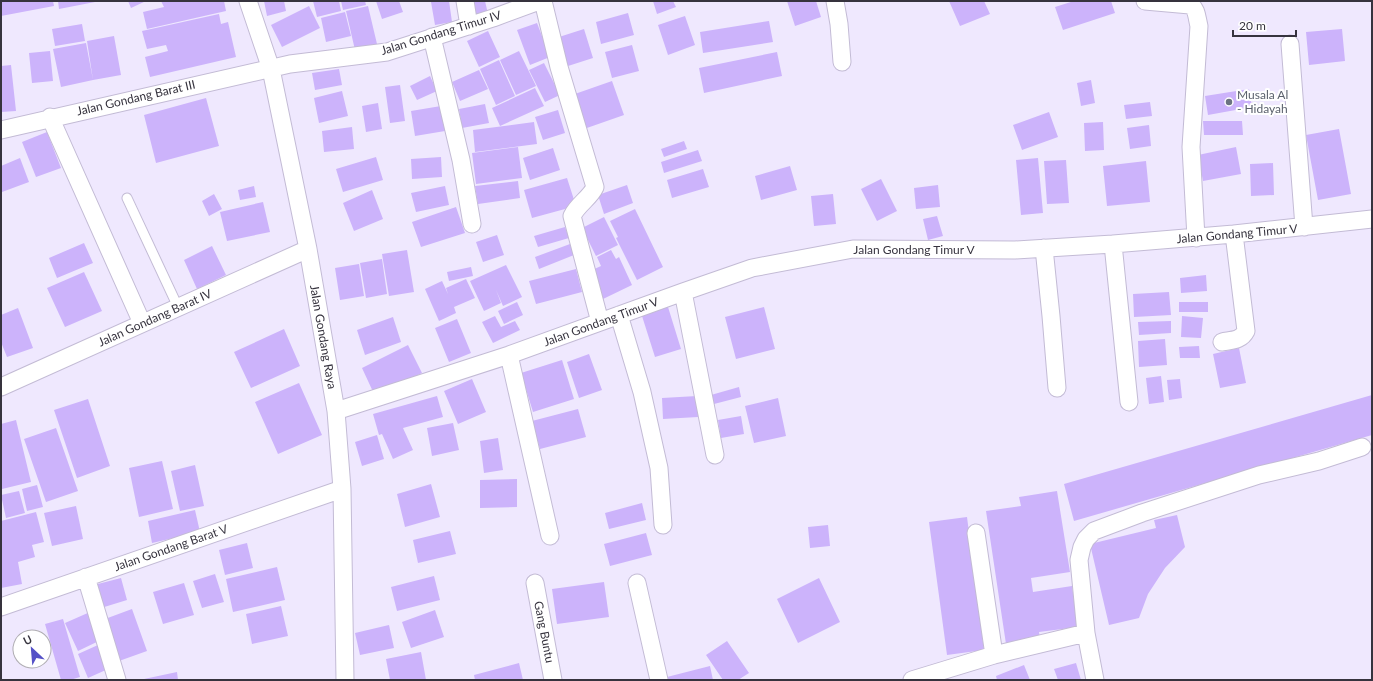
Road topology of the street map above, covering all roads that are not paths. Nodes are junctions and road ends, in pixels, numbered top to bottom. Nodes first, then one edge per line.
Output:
1 (248, 1) edge
2 (465, 1) edge
3 (539, 1) edge
4 (542, 1) edge
5 (834, 1) edge
6 (1145, 1) edge
7 (469, 26) junction
8 (432, 37) junction
9 (1290, 44) dead end
10 (842, 62) dead end
11 (271, 69) junction
12 (50, 117) junction
13 (1, 130) edge
14 (127, 198) dead end
15 (1372, 219) edge
16 (472, 224) dead end
17 (1304, 227) junction
18 (1234, 234) junction
19 (1196, 238) junction
20 (1113, 244) junction
21 (1044, 248) junction
22 (308, 249) junction
23 (683, 292) junction
24 (178, 307) junction
25 (619, 316) junction
26 (600, 322) junction
27 (142, 323) junction
28 (1222, 342) dead end
29 (509, 355) junction
30 (1, 386) edge
31 (1057, 388) dead end
32 (1129, 402) dead end
33 (336, 411) junction
34 (1362, 447) dead end
35 (715, 455) dead end
36 (342, 489) junction
37 (664, 525) dead end
38 (976, 533) dead end
39 (550, 536) dead end
40 (86, 577) junction
41 (535, 583) dead end
42 (637, 583) dead end
43 (1, 607) edge
44 (1086, 634) junction
45 (994, 655) junction
46 (117, 680) edge
47 (345, 680) edge
48 (553, 680) edge
49 (658, 680) edge
50 (912, 680) edge
51 (1095, 680) edge

1 - 11 street, Jalan Gondang Raya
2 - 7 street
3 - 7 street, Jalan Gondang Timur IV
4 - 26 street
5 - 10 street
6 - 19 street
7 - 8 street, Jalan Gondang Timur IV
8 - 11 street, Jalan Gondang Timur IV
8 - 16 street
9 - 17 street
11 - 12 street, Jalan Gondang Barat III
11 - 22 street, Jalan Gondang Raya
12 - 13 street, Jalan Gondang Barat III
12 - 27 street
14 - 24 lane
15 - 17 street, Jalan Gondang Timur V
17 - 18 street, Jalan Gondang Timur V
18 - 19 street, Jalan Gondang Timur V
18 - 28 street
19 - 20 street, Jalan Gondang Timur V
20 - 21 street, Jalan Gondang Timur V
20 - 32 street
21 - 23 street, Jalan Gondang Timur V
21 - 31 street
22 - 24 street, Jalan Gondang Barat IV
22 - 33 street, Jalan Gondang Raya
23 - 25 street, Jalan Gondang Timur V
23 - 35 street
24 - 27 street, Jalan Gondang Barat IV
25 - 26 street, Jalan Gondang Timur V
25 - 37 street
26 - 29 street, Jalan Gondang Timur V
27 - 30 street, Jalan Gondang Barat IV
29 - 33 street, Jalan Gondang Timur V
29 - 39 street
33 - 36 street, Jalan Gondang Raya
34 - 44 street
36 - 40 street, Jalan Gondang Barat V
36 - 47 street, Jalan Gondang Raya
38 - 45 street
40 - 43 street, Jalan Gondang Barat V
40 - 46 street
41 - 48 street, Gang Buntu
42 - 49 street
44 - 45 street
44 - 51 street
45 - 50 street

